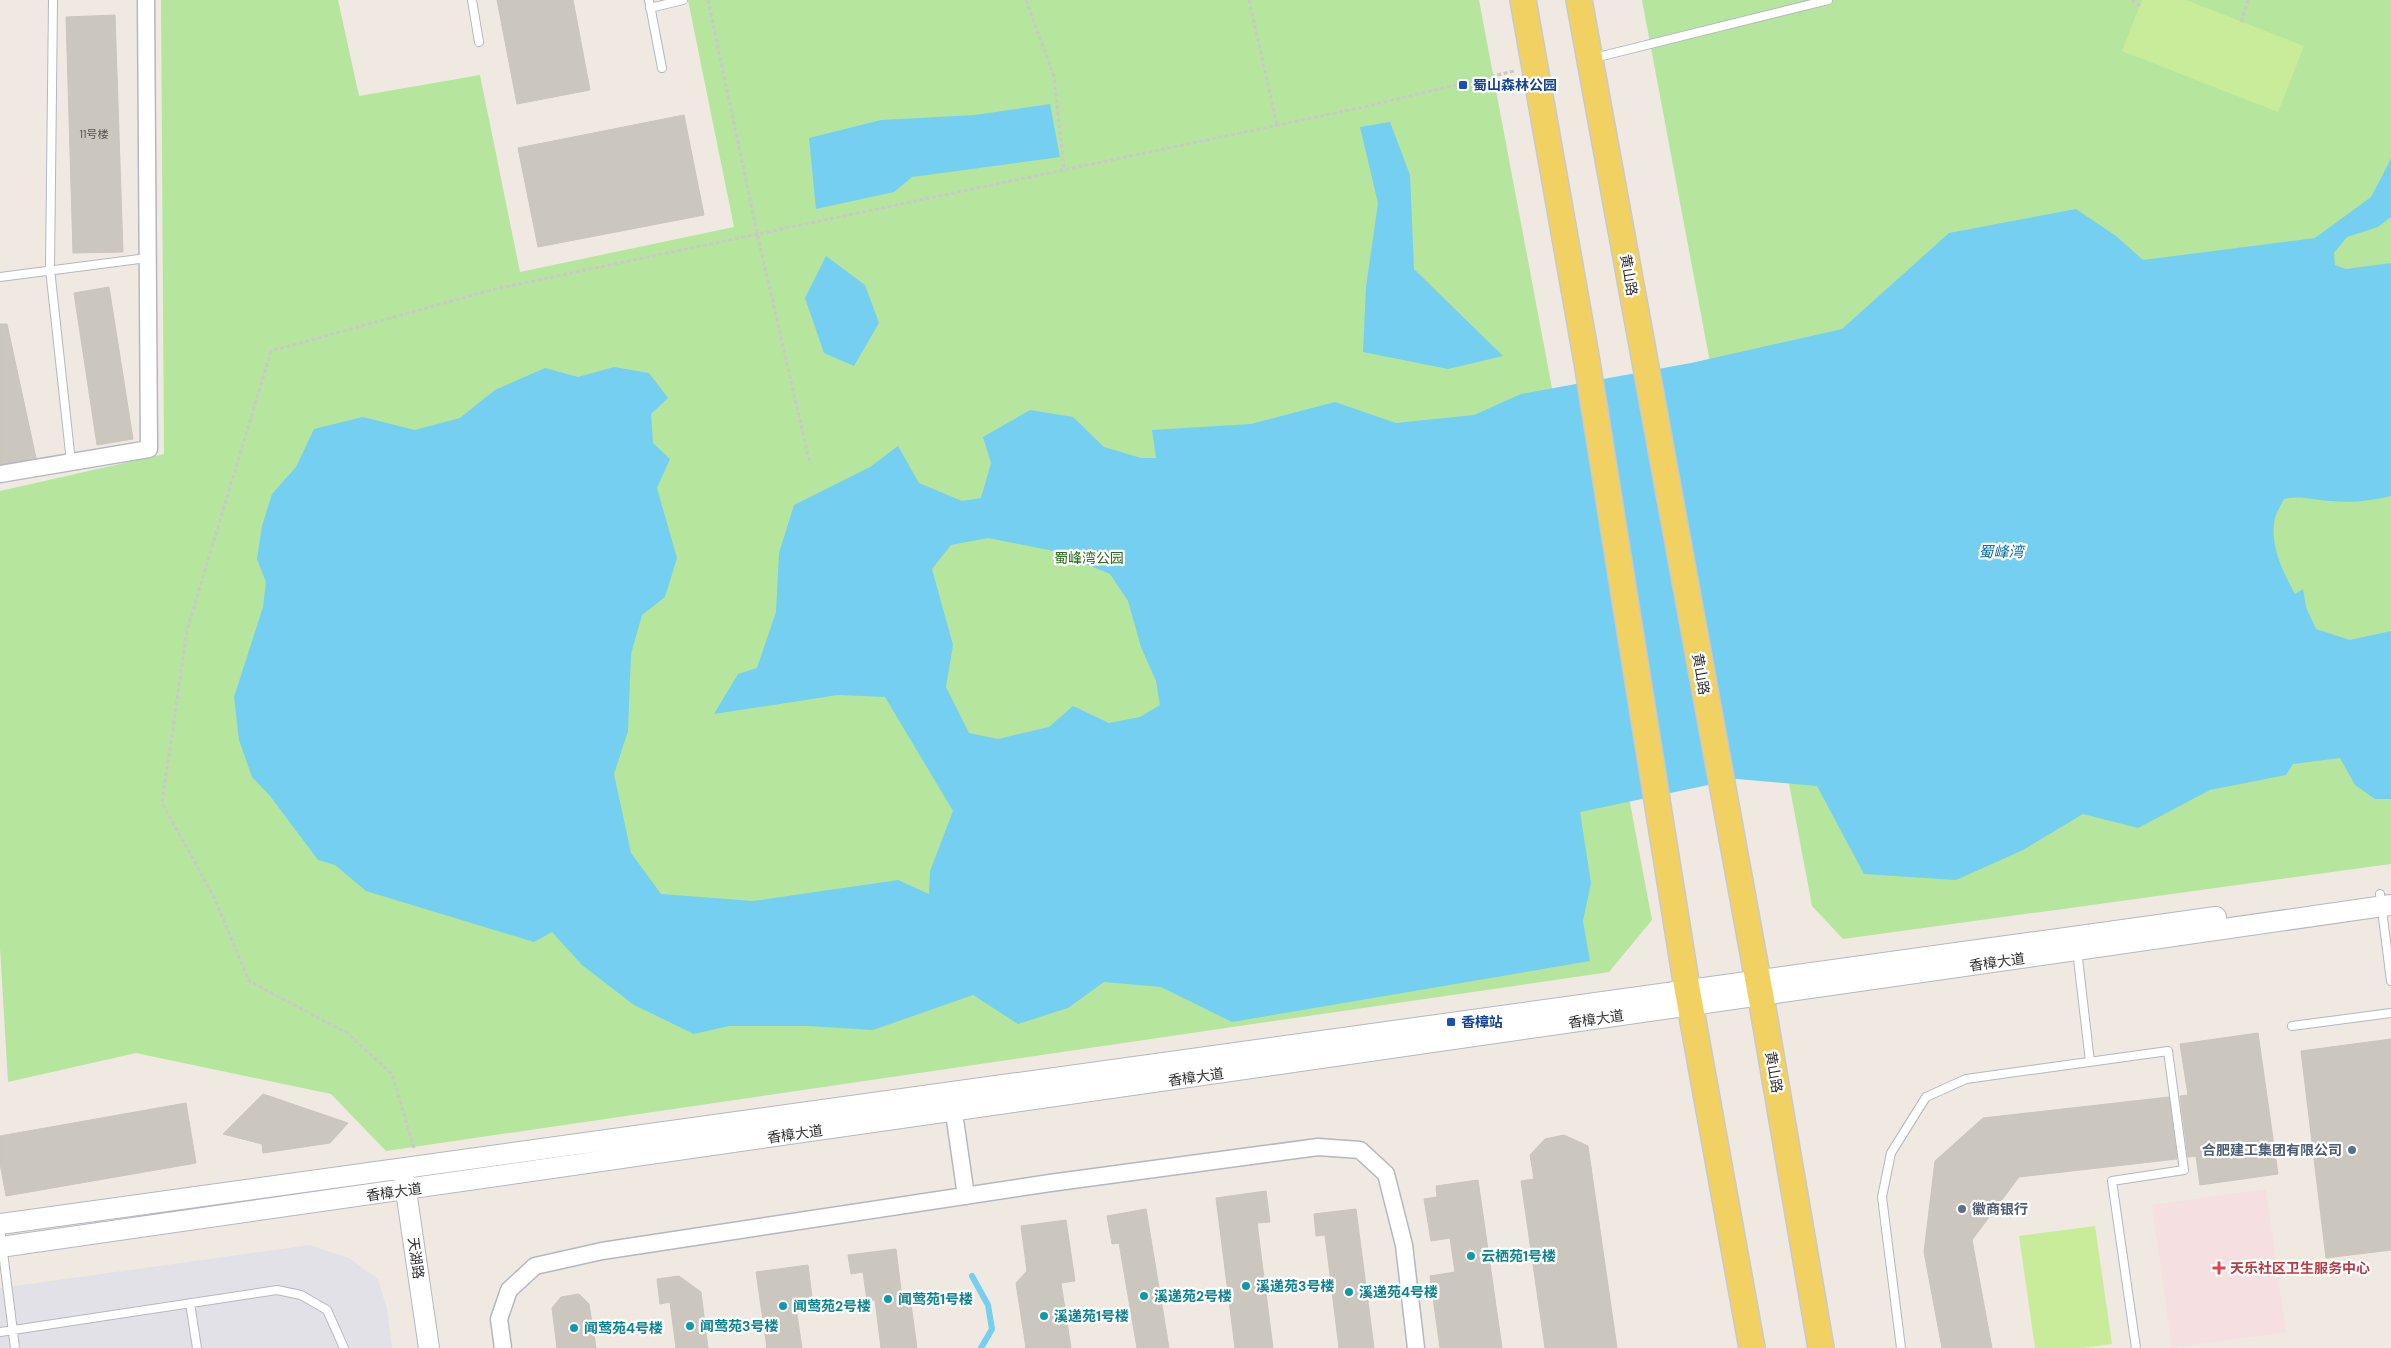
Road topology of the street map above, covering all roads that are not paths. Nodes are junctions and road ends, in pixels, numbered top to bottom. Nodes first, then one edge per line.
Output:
1 (53, 0) edge
2 (146, 0) edge
3 (472, 0) edge
4 (683, 0) edge
5 (1523, 0) edge
6 (1579, 0) edge
7 (1828, 0) edge
8 (650, 4) edge
9 (479, 42) dead end
10 (1589, 59) junction
11 (662, 68) dead end
12 (148, 258) junction
13 (50, 269) junction
14 (0, 277) edge
15 (72, 462) junction
16 (0, 474) edge
17 (2386, 900) edge
18 (2076, 943) junction
19 (2391, 981) edge
20 (1759, 988) junction
21 (1689, 997) junction
22 (2391, 1013) edge
23 (2292, 1026) dead end
24 (2090, 1062) junction
25 (950, 1091) junction
26 (955, 1111) junction
27 (411, 1167) junction
28 (406, 1190) junction
29 (966, 1196) junction
30 (0, 1224) edge
31 (1, 1241) edge
32 (190, 1303) junction
33 (12, 1330) junction
34 (0, 1332) edge
35 (15, 1348) edge
36 (197, 1348) edge
37 (344, 1348) edge
38 (429, 1348) edge
39 (503, 1348) edge
40 (1416, 1348) edge
41 (1752, 1348) edge
42 (1821, 1348) edge
43 (1901, 1348) edge
44 (2136, 1348) edge

1 - 13 lane
2 - 12 street
3 - 9 lane
4 - 8 lane
5 - 21 main road
6 - 10 main road, 黄山路
7 - 10 lane
8 - 11 lane
10 - 20 main road, 黄山路
12 - 13 lane
12 - 15 street
13 - 14 lane
13 - 15 lane
15 - 16 street
17 - 18 street, 香樟大道
17 - 19 lane
18 - 20 street, 香樟大道
18 - 24 lane
20 - 21 street, 香樟大道
20 - 42 main road, 黄山路
21 - 25 street, 香樟大道
21 - 26 street, 香樟大道
21 - 41 main road
22 - 23 lane
24 - 43 lane
24 - 44 lane
25 - 26 street
25 - 27 street, 香樟大道
26 - 28 street, 香樟大道
26 - 29 street
27 - 28 street, 天湖路
27 - 30 street, 香樟大道
28 - 31 street, 香樟大道
28 - 38 street, 天湖路
29 - 39 street
29 - 40 street
31 - 33 lane
32 - 33 lane
32 - 36 lane
32 - 37 lane
33 - 34 lane
33 - 35 lane

